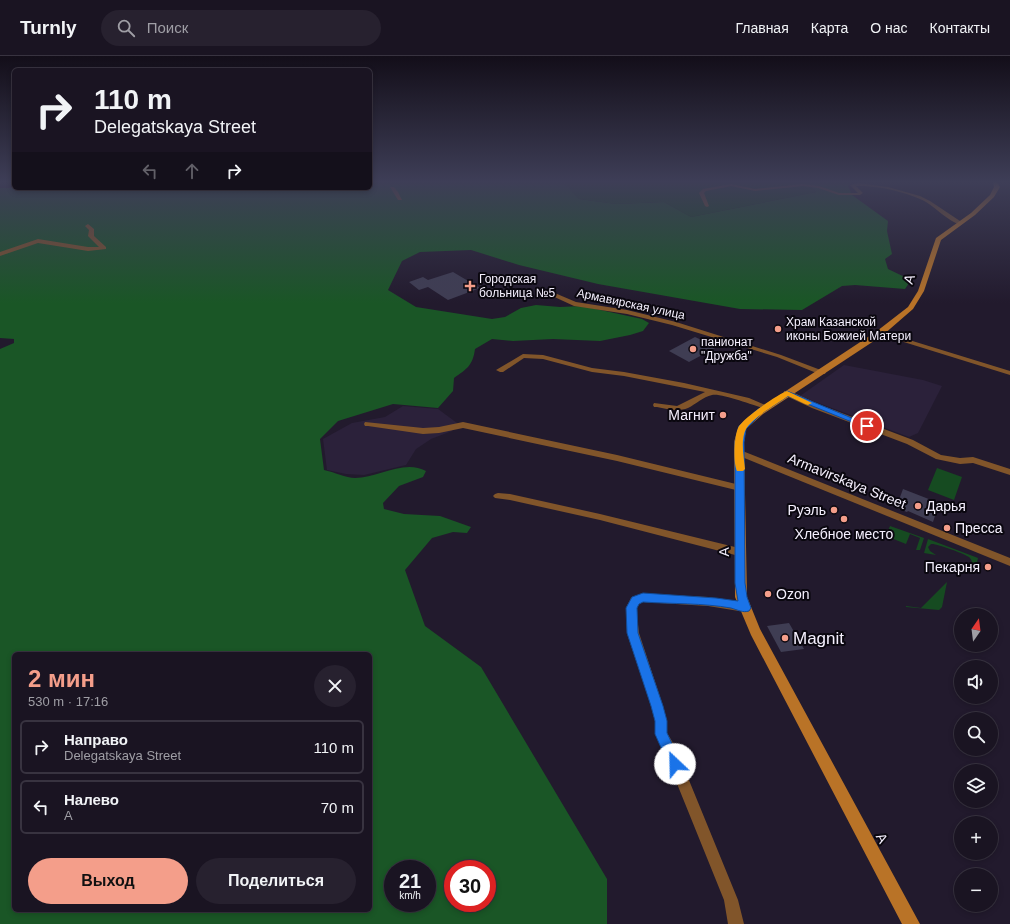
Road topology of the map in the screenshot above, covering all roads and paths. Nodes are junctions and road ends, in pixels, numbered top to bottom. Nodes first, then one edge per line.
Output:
1 (960, 223) edge
2 (88, 226) dead end
3 (0, 254) edge
4 (550, 293) dead end
5 (880, 333) junction
6 (500, 370) dead end
7 (822, 372) junction
8 (1010, 373) edge
9 (713, 392) junction
10 (787, 393) junction
11 (657, 405) dead end
12 (766, 407) junction
13 (368, 424) dead end
14 (740, 453) junction
15 (1010, 472) edge
16 (740, 488) junction
17 (498, 496) dead end
18 (739, 552) junction
19 (1010, 562) edge
20 (746, 608) junction
21 (736, 924) edge
22 (911, 924) edge

1 - 5 main road, A
2 - 3 street
4 - 7 street, Армавирская улица
5 - 7 main road, A
5 - 8 street
6 - 9 street
7 - 10 main road, A
9 - 11 street
9 - 12 street
10 - 12 main road, A
10 - 15 street
12 - 14 main road, A
13 - 16 street
14 - 16 main road, A
14 - 19 street, Armavirskaya Street
16 - 18 main road, A
17 - 18 street
18 - 20 main road, A
20 - 21 street
20 - 22 main road, A

